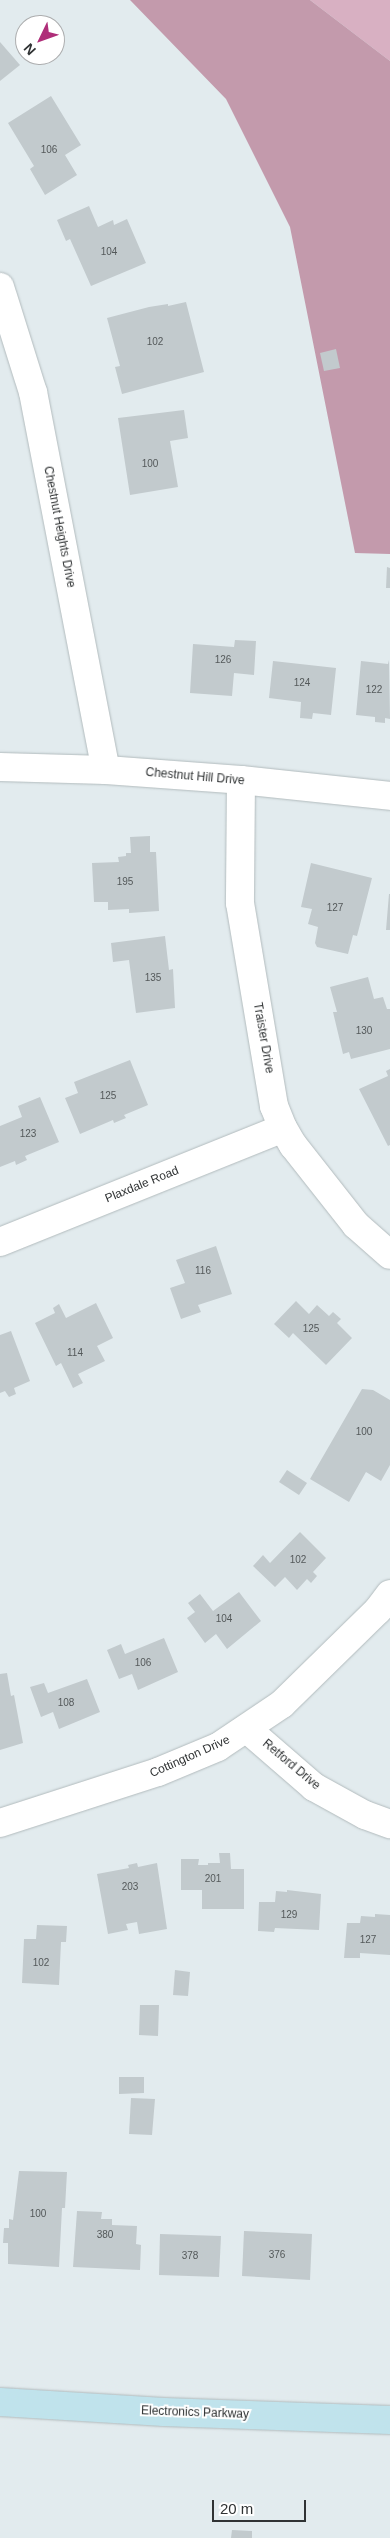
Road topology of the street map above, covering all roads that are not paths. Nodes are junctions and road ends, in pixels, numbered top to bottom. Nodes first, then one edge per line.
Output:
1 (0, 287) edge
2 (0, 766) edge
3 (106, 770) junction
4 (241, 780) junction
5 (390, 796) edge
6 (283, 1128) junction
7 (0, 1242) edge
8 (390, 1255) edge
9 (390, 1594) edge
10 (247, 1729) junction
11 (0, 1823) edge
12 (390, 1824) edge
13 (0, 2402) edge
14 (390, 2420) edge

1 - 3 street, Chestnut Heights Drive
2 - 3 street, Chestnut Hill Drive
3 - 4 street, Chestnut Hill Drive
4 - 5 street, Chestnut Hill Drive
4 - 6 street, Traister Drive
6 - 7 street, Plaxdale Road
6 - 8 street, Traister Drive
9 - 10 street, Cottington Drive
10 - 11 street, Cottington Drive
10 - 12 street, Retford Drive
13 - 14 main road, Electronics Parkway

